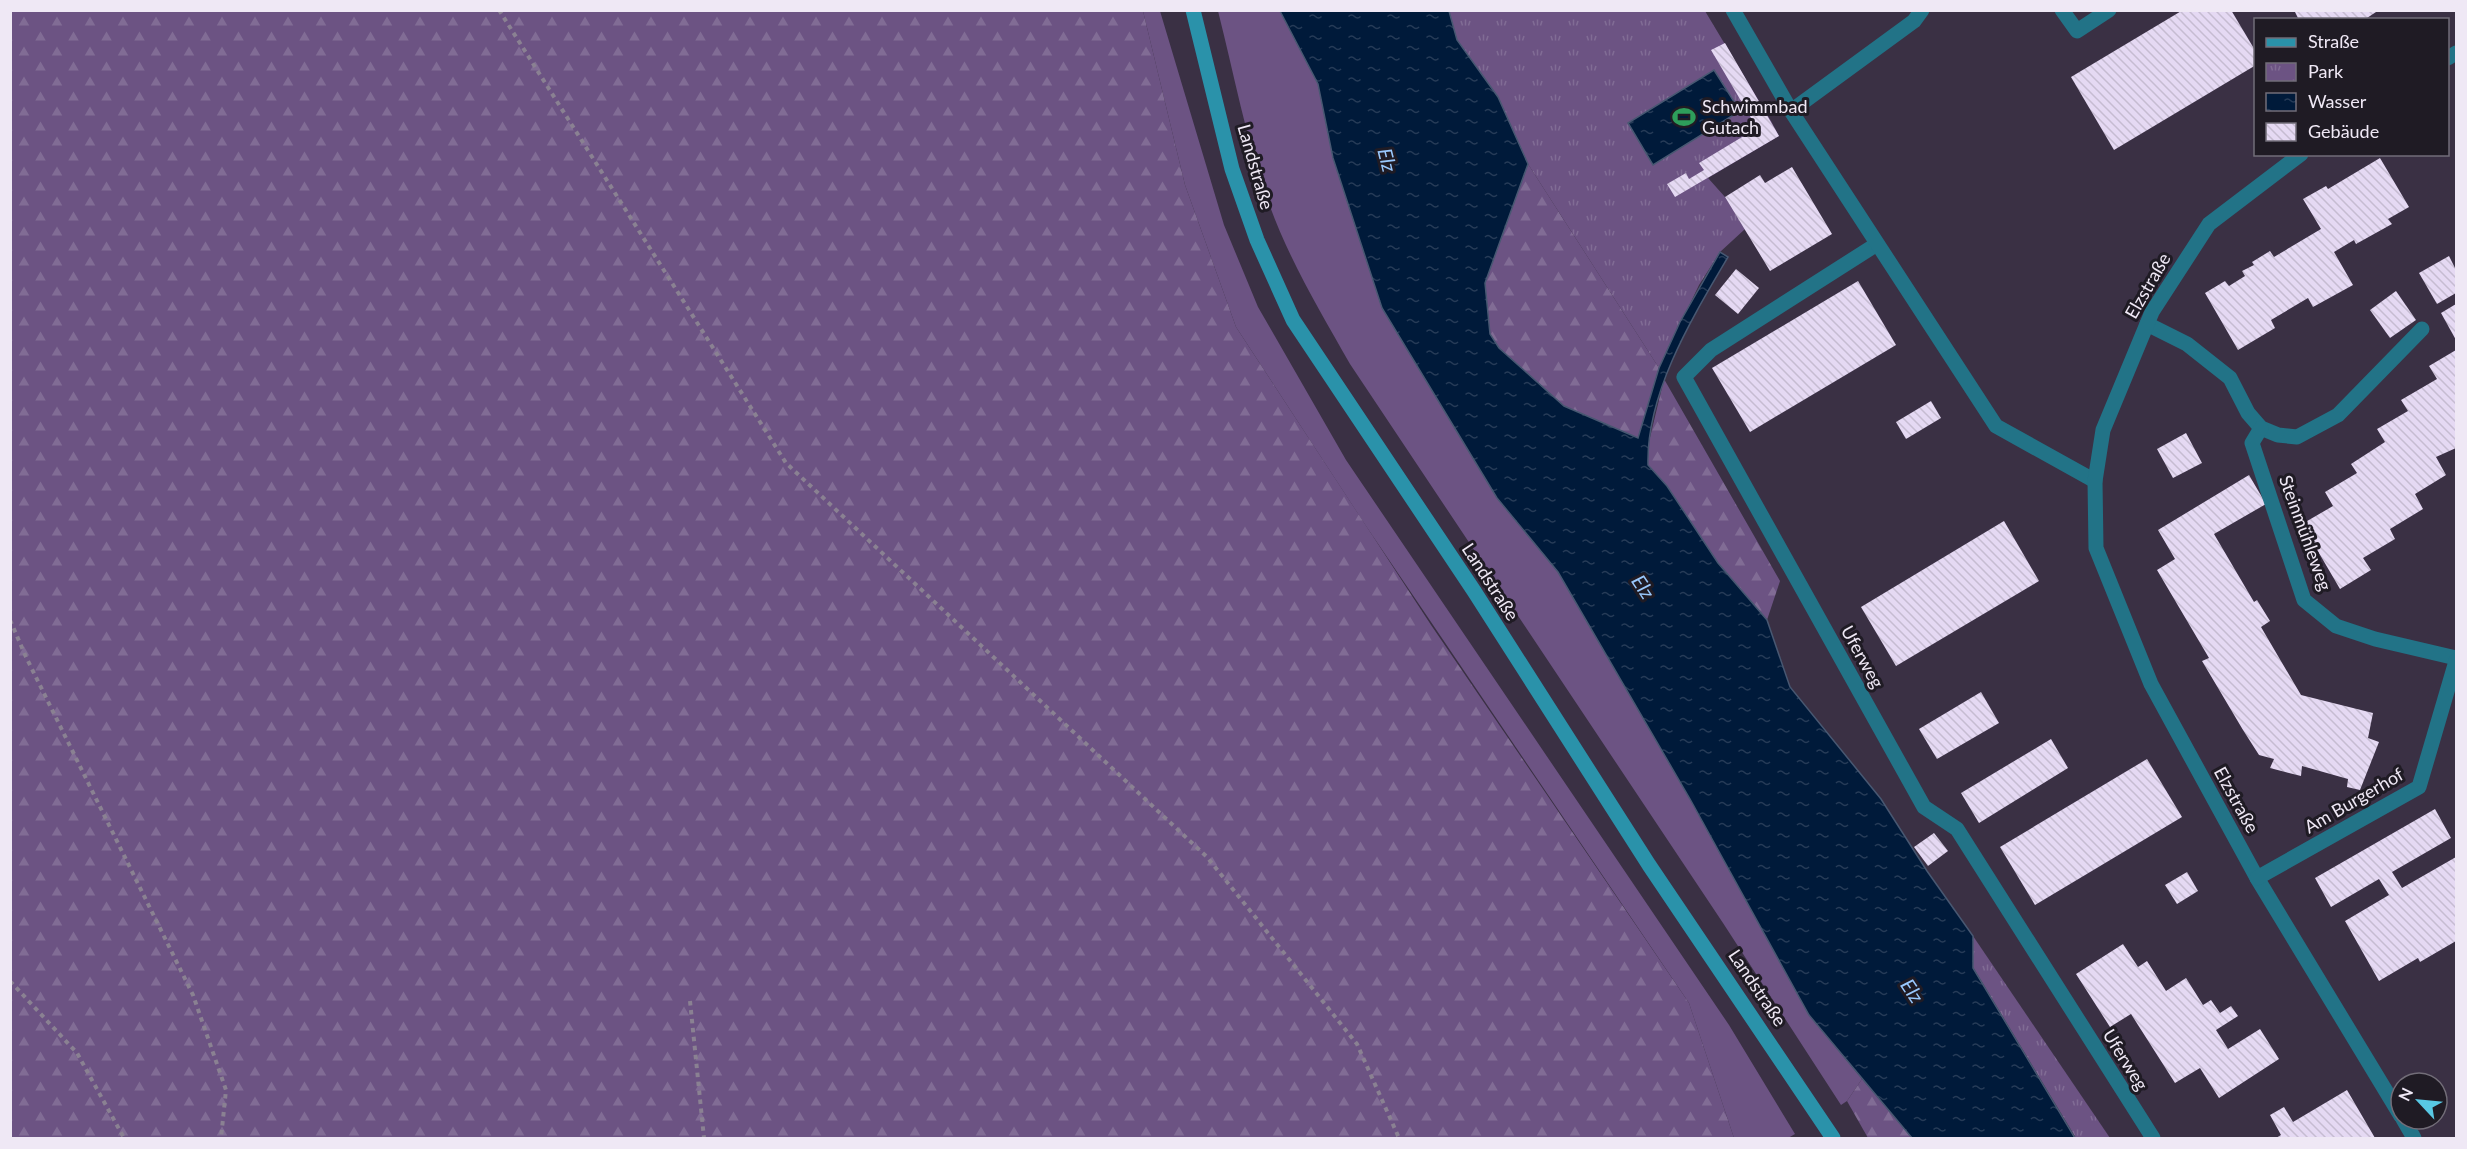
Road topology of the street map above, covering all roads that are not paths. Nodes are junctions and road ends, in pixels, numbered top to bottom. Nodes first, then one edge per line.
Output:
1 (1193, 10) edge
2 (1733, 10) edge
3 (1922, 10) edge
4 (2062, 10) edge
5 (2109, 10) edge
6 (1791, 111) junction
7 (2298, 156) edge
8 (1877, 243) junction
9 (2147, 324) junction
10 (2422, 328) dead end
11 (2261, 428) junction
12 (2095, 481) junction
13 (2457, 659) edge
14 (2257, 878) junction
15 (2389, 1096) edge
16 (1833, 1138) edge
17 (2153, 1138) edge

1 - 16 street, Landstraße
2 - 6 street
3 - 6 street
4 - 5 street
6 - 8 street
7 - 9 street, Elzstraße
8 - 12 street
8 - 17 street, Uferweg
9 - 11 street
9 - 12 street, Elzstraße
10 - 11 street
11 - 13 street, Steinmühleweg
12 - 14 street, Elzstraße
13 - 14 street, Am Burgerhof
14 - 15 street, Elzstraße

